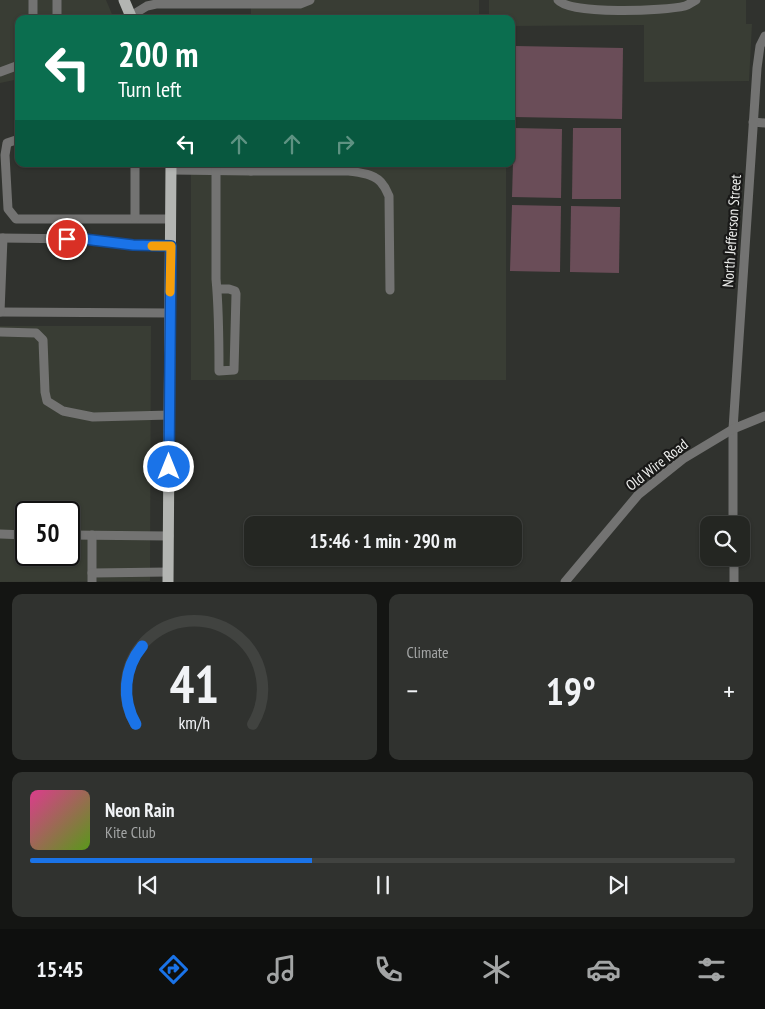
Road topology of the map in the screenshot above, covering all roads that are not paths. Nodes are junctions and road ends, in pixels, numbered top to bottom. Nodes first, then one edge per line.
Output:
1 (33, 0) edge
2 (57, 0) edge
3 (124, 0) edge
4 (310, 0) edge
5 (558, 0) edge
6 (696, 0) edge
7 (33, 15) edge
8 (57, 15) edge
9 (129, 15) edge
10 (134, 15) edge
11 (765, 36) edge
12 (15, 66) edge
13 (0, 72) edge
14 (753, 122) junction
15 (765, 123) edge
16 (15, 141) edge
17 (134, 167) edge
18 (171, 167) edge
19 (256, 167) edge
20 (216, 170) junction
21 (251, 171) junction
22 (135, 218) junction
23 (171, 218) junction
24 (1, 238) edge
25 (171, 246) junction
26 (216, 289) junction
27 (390, 290) dead end
28 (0, 312) edge
29 (170, 313) junction
30 (0, 332) edge
31 (170, 415) junction
32 (765, 416) edge
33 (733, 430) junction
34 (734, 516) edge
35 (0, 534) edge
36 (15, 535) edge
37 (80, 535) edge
38 (92, 535) junction
39 (169, 536) junction
40 (734, 566) edge
41 (92, 577) edge
42 (168, 577) edge
43 (565, 582) edge
44 (734, 582) edge

1 - 7 street
2 - 8 street
3 - 9 main road
4 - 10 street
5 - 6 street
11 - 14 street, North Jefferson Street
12 - 13 street
14 - 15 street
14 - 33 street, North Jefferson Street
16 - 22 street
17 - 22 street
18 - 20 street
18 - 23 main road
19 - 21 street
20 - 21 street
20 - 26 street
21 - 27 street
22 - 23 street
23 - 25 main road
24 - 25 street
24 - 28 street
25 - 29 main road
26 - 26 street
28 - 29 street
29 - 31 main road
30 - 31 street
31 - 39 main road
32 - 33 street, Old Wire Road
33 - 34 street, North Jefferson Street
33 - 43 street, Old Wire Road
35 - 36 street
37 - 38 street
38 - 39 street
38 - 41 street
39 - 42 main road
40 - 44 street
41 - 42 street

